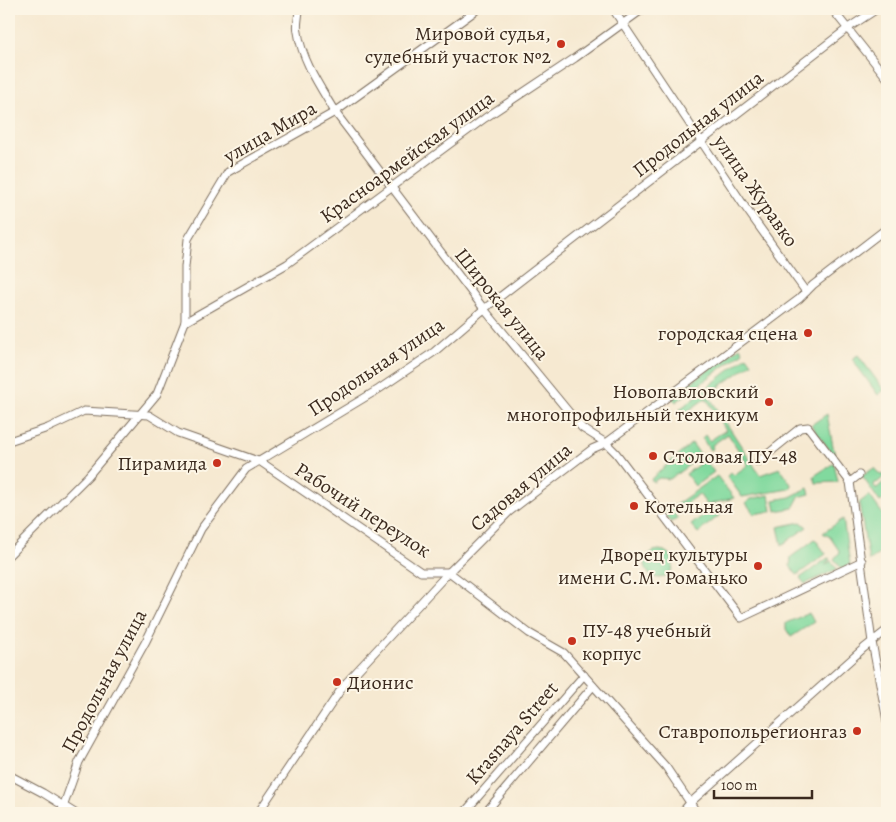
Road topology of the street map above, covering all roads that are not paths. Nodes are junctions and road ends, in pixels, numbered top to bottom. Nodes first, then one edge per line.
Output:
1 (478, 9) edge
2 (613, 9) edge
3 (643, 9) edge
4 (832, 9) edge
5 (878, 9) edge
6 (300, 11) edge
7 (623, 23) junction
8 (848, 28) junction
9 (887, 78) edge
10 (335, 112) junction
11 (702, 142) junction
12 (391, 187) junction
13 (887, 228) edge
14 (806, 292) junction
15 (484, 309) junction
16 (184, 322) junction
17 (138, 414) junction
18 (9, 441) edge
19 (606, 443) junction
20 (261, 462) junction
21 (758, 462) dead end
22 (859, 475) dead end
23 (849, 480) junction
24 (9, 555) edge
25 (862, 561) junction
26 (449, 572) junction
27 (887, 630) edge
28 (872, 642) junction
29 (584, 675) junction
30 (593, 686) junction
31 (887, 721) edge
32 (9, 774) edge
33 (690, 803) junction
34 (62, 809) edge
35 (75, 813) edge
36 (258, 813) edge
37 (464, 813) edge
38 (484, 813) edge
39 (682, 813) edge
40 (690, 813) edge
41 (697, 813) edge

1 - 10 street, улица Мира
2 - 7 street, улица Журавко
3 - 7 street, Красноармейская улица
4 - 8 street
5 - 8 street, Продольная улица
6 - 10 street, Широкая улица
7 - 11 street, улица Журавко
7 - 12 street, Красноармейская улица
8 - 9 street
8 - 11 street, Продольная улица
10 - 12 street, Широкая улица
10 - 16 street, улица Мира
11 - 14 street, улица Журавко
11 - 15 street, Продольная улица
12 - 15 street, Широкая улица
12 - 16 street, Красноармейская улица
13 - 14 street, Садовая улица
14 - 19 street, Садовая улица
15 - 19 street, Широкая улица
15 - 20 street, Продольная улица
16 - 17 street, улица Мира
17 - 18 street, Рабочий переулок
17 - 20 street, Рабочий переулок
17 - 24 street, улица Мира
19 - 25 street, Широкая улица
19 - 26 street, Садовая улица
20 - 26 street, Рабочий переулок
20 - 34 street, Продольная улица
21 - 23 street
22 - 23 street
23 - 25 street
25 - 28 street
26 - 29 street, Рабочий переулок
26 - 36 street, Садовая улица
27 - 28 street
28 - 31 street
28 - 33 street
29 - 30 street, Рабочий переулок
29 - 37 street, Krasnaya Street
30 - 33 street, Рабочий переулок
30 - 38 street, Krasnaya Street
32 - 34 street
33 - 39 street
33 - 40 street
33 - 41 street, Рабочий переулок
34 - 35 street

